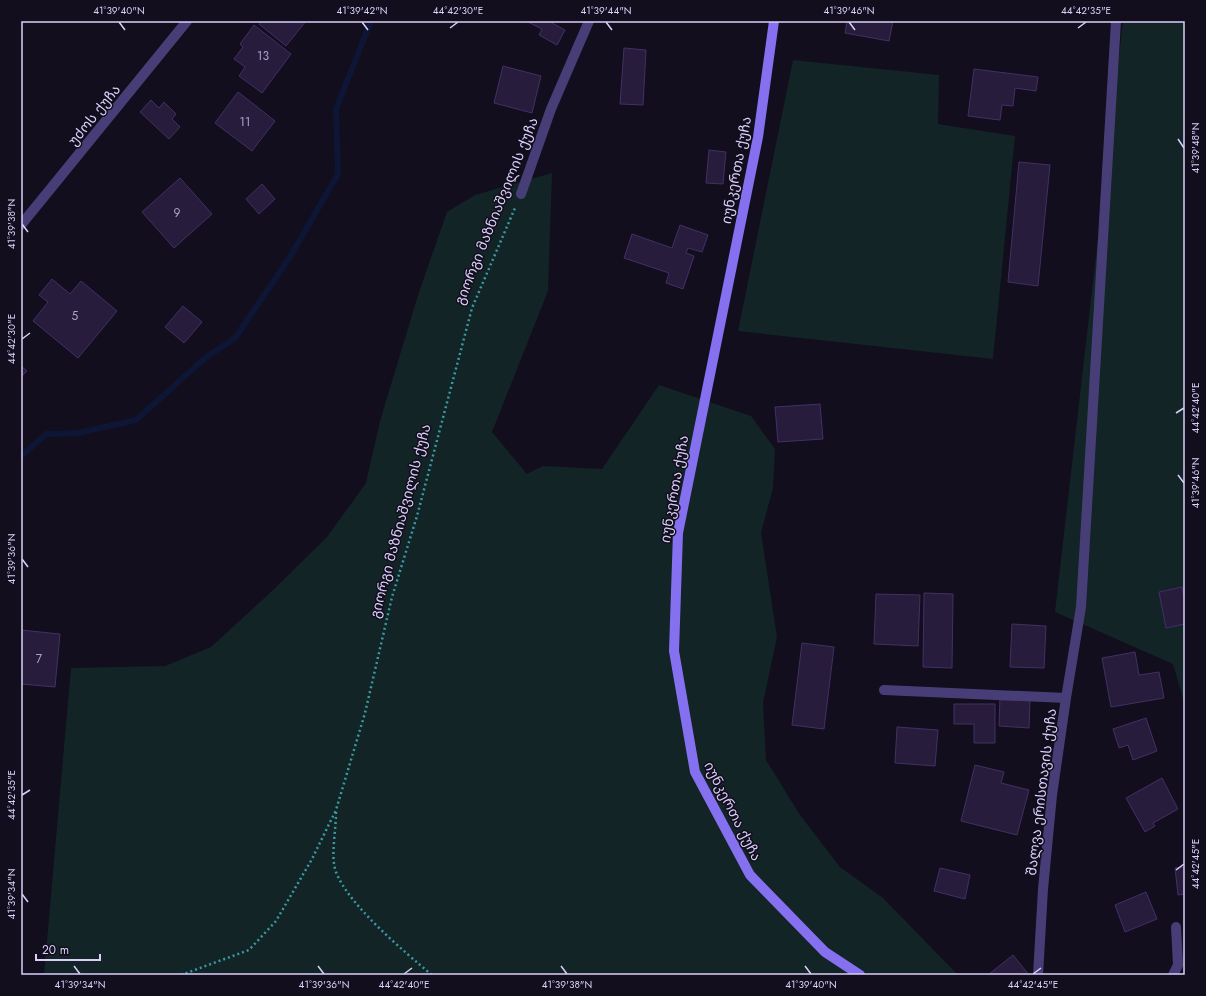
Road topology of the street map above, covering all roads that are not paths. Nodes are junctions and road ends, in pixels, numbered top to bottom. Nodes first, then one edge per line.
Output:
1 (188, 21) edge
2 (589, 21) edge
3 (774, 21) edge
4 (1116, 21) edge
5 (521, 194) road end
6 (21, 225) edge
7 (884, 690) dead end
8 (1066, 698) junction
9 (1176, 927) dead end
10 (860, 975) edge
11 (1038, 975) edge
12 (1173, 975) edge

1 - 6 street, უძოს ქუჩა
2 - 5 street, გიორგი მაზნიაშვილის ქუჩა
3 - 10 main road, იუნკერთა ქუჩა
4 - 8 street
7 - 8 street, შალვა ერისთავის ქუჩა
8 - 11 street, შალვა ერისთავის ქუჩა
9 - 12 street

